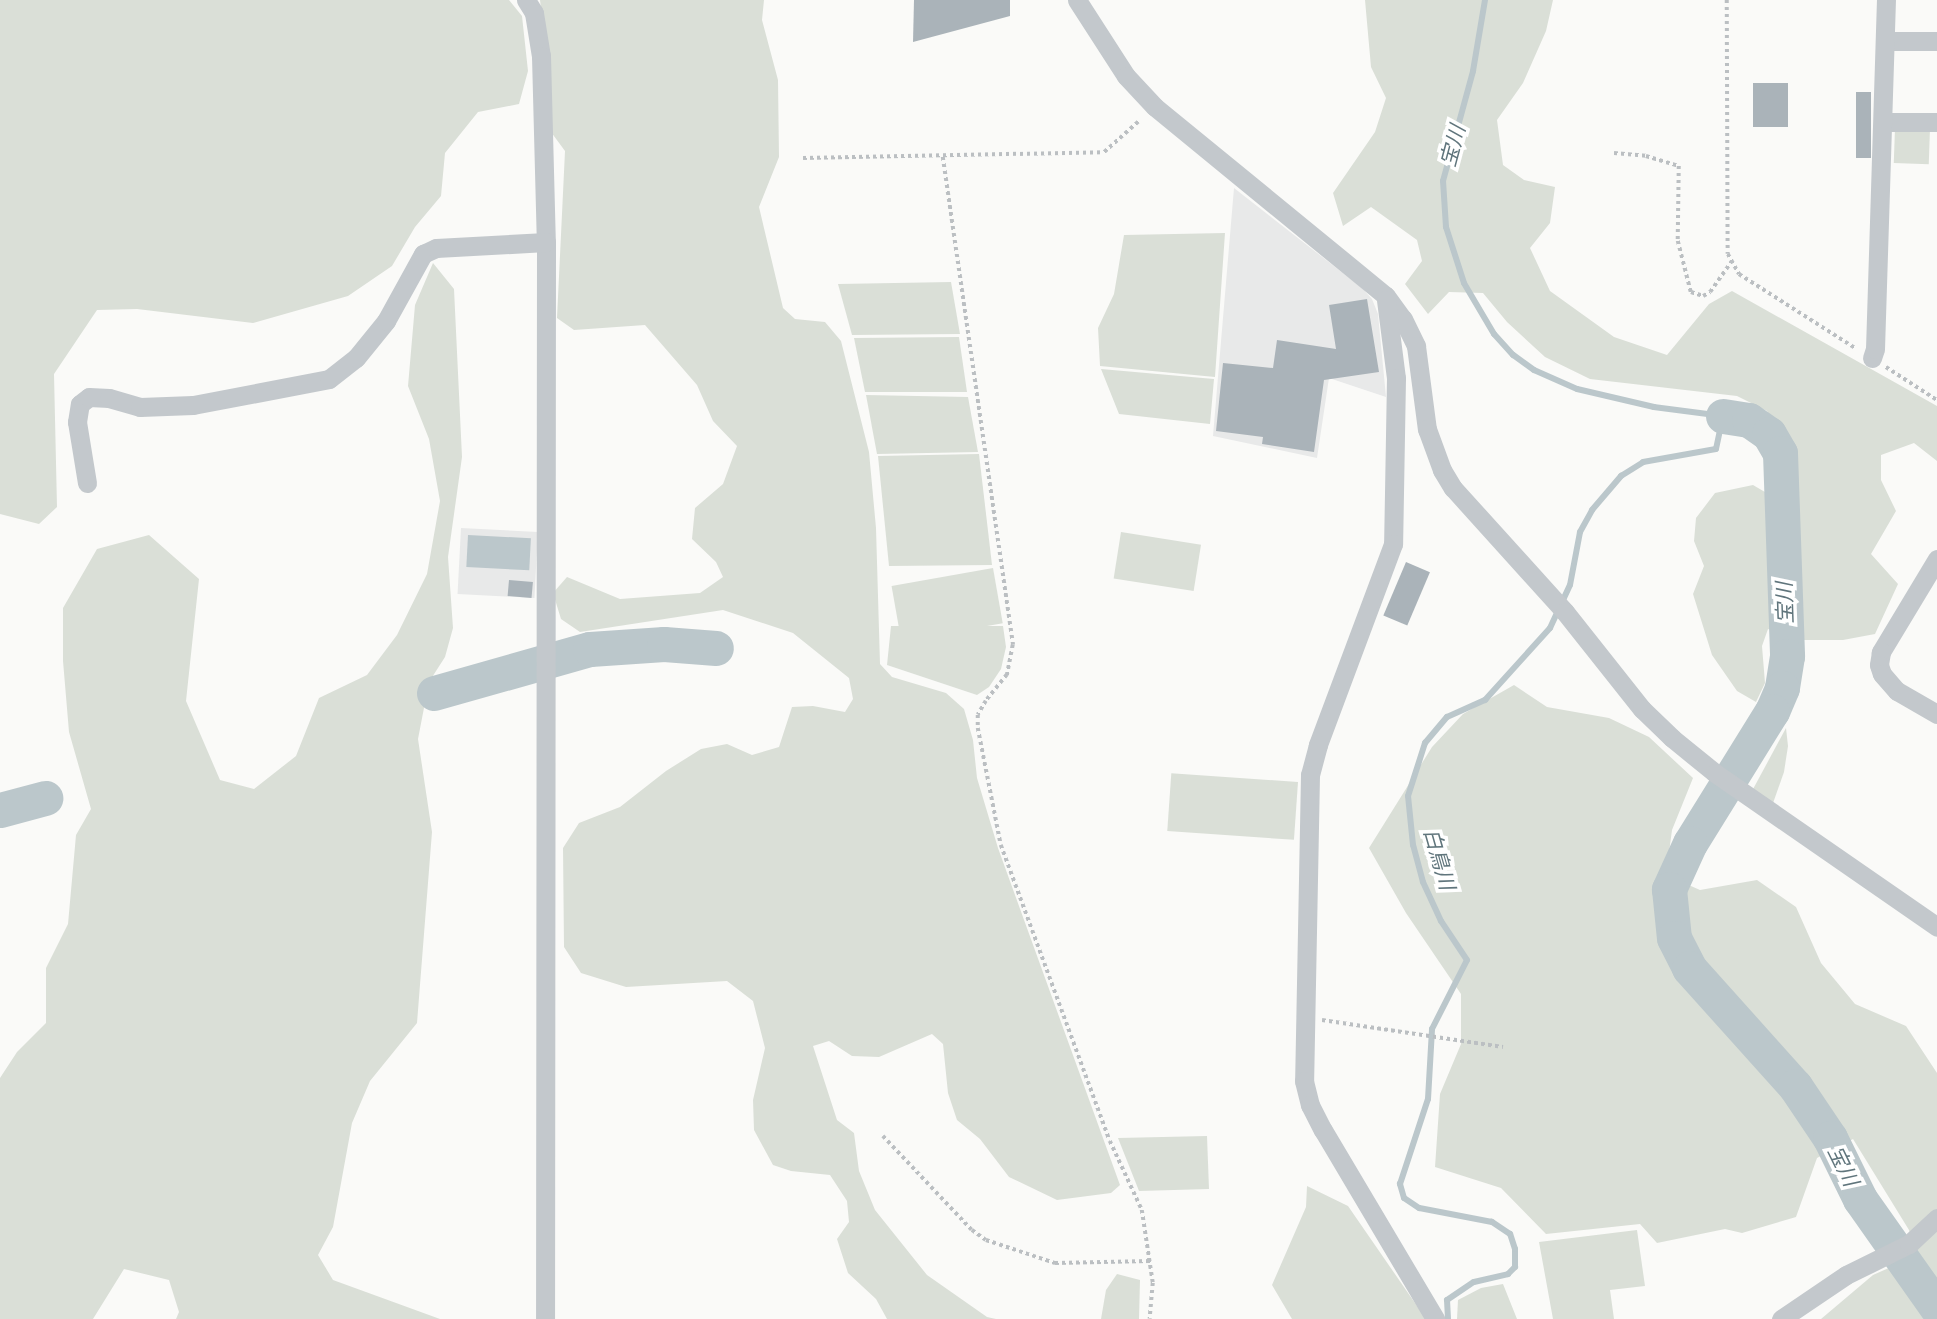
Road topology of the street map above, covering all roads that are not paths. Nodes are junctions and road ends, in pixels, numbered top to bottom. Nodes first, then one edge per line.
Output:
1 (526, 0) edge
2 (1077, 0) edge
3 (1886, 0) edge
4 (1885, 41) junction
5 (1937, 41) edge
6 (1883, 122) junction
7 (1937, 122) edge
8 (546, 242) junction
9 (1386, 296) junction
10 (1872, 359) road end
11 (87, 483) dead end
12 (1937, 559) edge
13 (1937, 714) edge
14 (1937, 927) edge
15 (1937, 1217) edge
16 (545, 1319) edge
17 (1435, 1319) edge
18 (1781, 1319) edge

1 - 8 street
2 - 9 street
3 - 4 street
4 - 5 street
4 - 6 street
6 - 7 street
6 - 10 street
8 - 11 street
8 - 16 street
9 - 14 street
9 - 17 street
12 - 13 street
15 - 18 street

